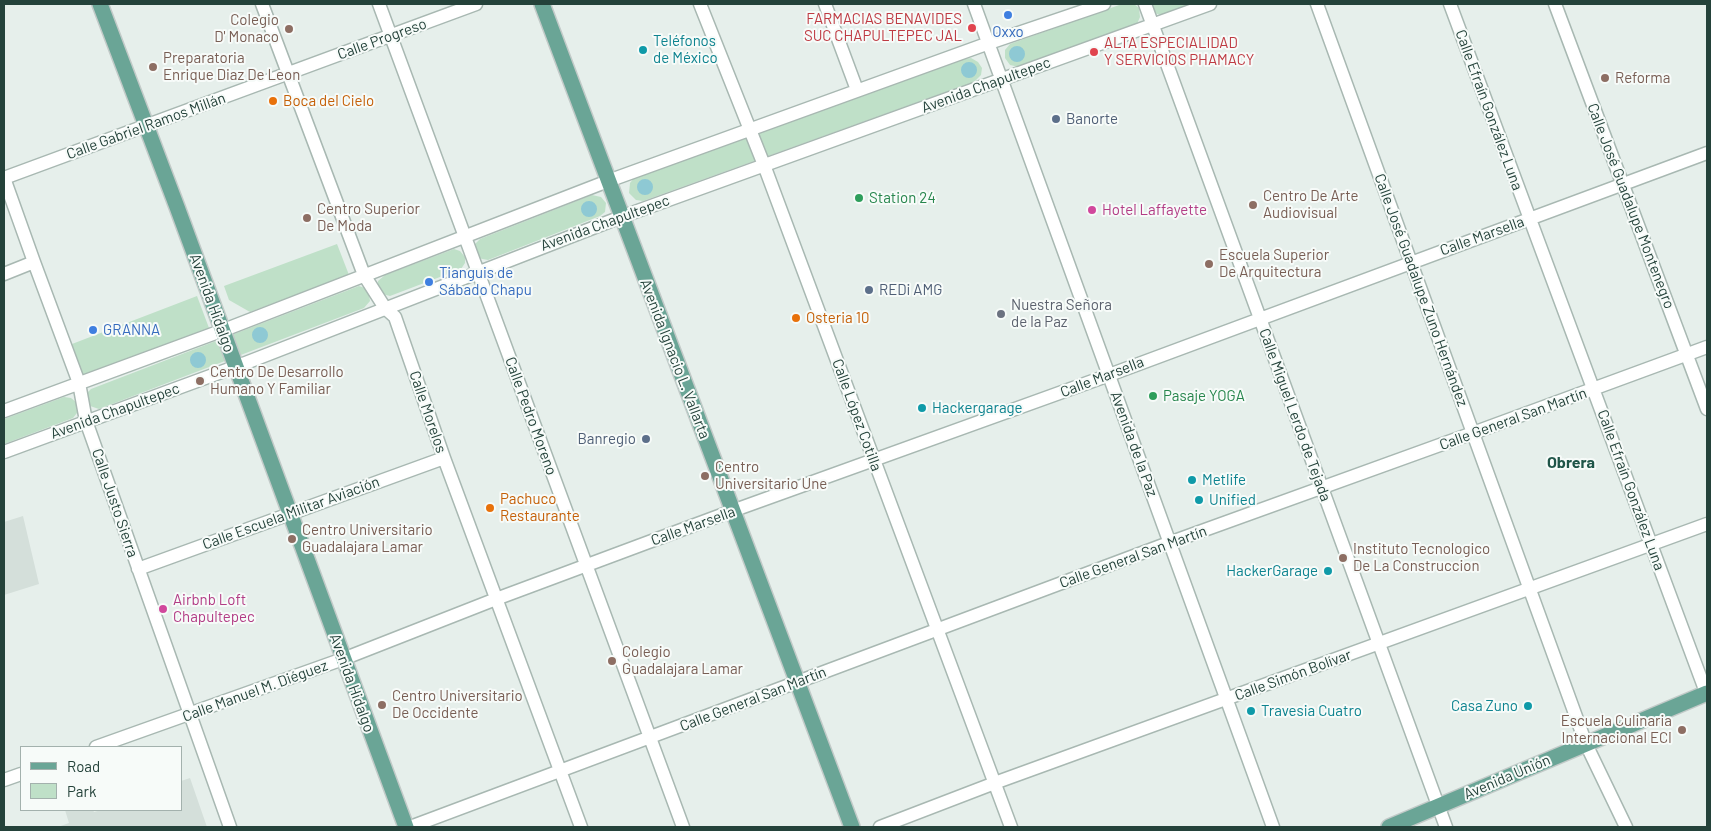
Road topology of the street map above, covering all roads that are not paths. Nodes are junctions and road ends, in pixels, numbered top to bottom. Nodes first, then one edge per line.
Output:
1 (100, 4) edge
2 (262, 4) edge
3 (379, 4) edge
4 (476, 4) edge
5 (542, 4) edge
6 (700, 4) edge
7 (825, 4) edge
8 (974, 4) edge
9 (1104, 4) edge
10 (1145, 4) edge
11 (1210, 4) edge
12 (1317, 4) edge
13 (1450, 4) edge
14 (1555, 4) edge
15 (1152, 25) junction
16 (391, 35) junction
17 (989, 43) junction
18 (288, 73) junction
19 (1002, 79) junction
20 (857, 90) junction
21 (146, 126) junction
22 (749, 129) junction
23 (1707, 154) edge
24 (764, 165) junction
25 (4, 178) edge
26 (608, 181) junction
27 (1623, 184) junction
28 (621, 217) junction
29 (1530, 218) junction
30 (464, 236) junction
31 (34, 262) junction
32 (1411, 262) junction
33 (478, 271) junction
34 (4, 274) edge
35 (364, 275) junction
36 (385, 308) junction
37 (1260, 318) junction
38 (222, 330) junction
39 (1707, 347) edge
40 (1687, 355) junction
41 (236, 366) junction
42 (1108, 374) junction
43 (79, 383) junction
44 (1593, 389) junction
45 (1707, 409) edge
46 (4, 411) edge
47 (86, 421) junction
48 (1474, 434) junction
49 (4, 452) edge
50 (444, 458) junction
51 (874, 459) junction
52 (1322, 488) junction
53 (732, 511) junction
54 (289, 513) junction
55 (1707, 524) edge
56 (1170, 543) junction
57 (1651, 545) junction
58 (586, 565) junction
59 (138, 569) junction
60 (1530, 590) junction
61 (496, 599) junction
62 (937, 629) junction
63 (1379, 644) junction
64 (343, 659) junction
65 (797, 682) junction
66 (1707, 694) edge
67 (1227, 699) junction
68 (190, 714) junction
69 (650, 738) junction
70 (1586, 744) junction
71 (99, 746) edge
72 (560, 770) junction
73 (20, 774) edge
74 (4, 780) edge
75 (994, 783) junction
76 (1438, 806) junction
77 (230, 827) edge
78 (408, 827) edge
79 (581, 827) edge
80 (683, 827) edge
81 (852, 827) edge
82 (880, 827) edge
83 (1011, 827) edge
84 (1274, 827) edge
85 (1389, 827) edge
86 (1446, 827) edge
87 (1626, 827) edge

1 - 21 main road, Avenida Hidalgo
2 - 18 street, Calle Morelos
3 - 16 street, Calle Pedro Moreno
4 - 16 street, Calle Progreso
5 - 26 main road, Avenida Ignacio L. Vallarta
6 - 22 street, Calle López Cotilla
7 - 20 street
8 - 17 street, Avenida de la Paz
9 - 17 street
10 - 15 street, Calle Miguel Lerdo de Tejada
11 - 15 street, Avenida Chapultepec
12 - 32 street, Calle José Guadalupe Zuno Hernández
13 - 29 street, Calle Efraín González Luna
14 - 27 street, Calle José Guadalupe Montenegro
15 - 19 street, Avenida Chapultepec
15 - 37 street, Calle Miguel Lerdo de Tejada
16 - 18 street, Calle Progreso
16 - 30 street, Calle Pedro Moreno
17 - 19 street, Avenida de la Paz
17 - 20 street
18 - 21 street, Calle Gabriel Ramos Millán
18 - 35 street, Calle Morelos
19 - 24 street, Avenida Chapultepec
19 - 42 street, Avenida de la Paz
20 - 22 street
21 - 25 street, Calle Gabriel Ramos Millán
21 - 38 main road, Avenida Hidalgo
22 - 24 street, Calle López Cotilla
22 - 26 street
23 - 27 street, Calle Marsella
24 - 28 street, Avenida Chapultepec
24 - 51 street, Calle López Cotilla
25 - 31 street, Calle Justo Sierra
26 - 28 main road, Avenida Ignacio L. Vallarta
26 - 30 street
27 - 29 street, Calle Marsella
27 - 40 street, Calle José Guadalupe Montenegro
28 - 33 street, Avenida Chapultepec
28 - 53 main road, Avenida Ignacio L. Vallarta
29 - 32 street, Calle Marsella
29 - 44 street, Calle Efraín González Luna
30 - 33 street, Calle Pedro Moreno
30 - 35 street
31 - 34 street
31 - 43 street, Calle Justo Sierra
32 - 37 street, Calle Marsella
32 - 48 street, Calle José Guadalupe Zuno Hernández
33 - 36 street, Avenida Chapultepec
33 - 58 street, Calle Pedro Moreno
35 - 36 street, Calle Morelos
35 - 38 street
36 - 41 street, Avenida Chapultepec
36 - 50 street, Calle Morelos
37 - 42 street, Calle Marsella
37 - 52 street, Calle Miguel Lerdo de Tejada
38 - 41 main road, Avenida Hidalgo
38 - 43 street
39 - 40 street, Calle General San Martín
40 - 44 street, Calle General San Martín
40 - 45 street, Calle José Guadalupe Montenegro
41 - 47 street, Avenida Chapultepec
41 - 54 main road, Avenida Hidalgo
42 - 51 street, Calle Marsella
42 - 56 street, Avenida de la Paz
43 - 46 street
43 - 47 street, Calle Justo Sierra
44 - 48 street, Calle General San Martín
44 - 57 street, Calle Efraín González Luna
47 - 49 street, Avenida Chapultepec
47 - 59 street, Calle Justo Sierra
48 - 52 street, Calle General San Martín
48 - 60 street, Calle José Guadalupe Zuno Hernández
50 - 54 street, Calle Escuela Militar Aviación
50 - 61 street, Calle Morelos
51 - 53 street, Calle Marsella
51 - 62 street, Calle López Cotilla
52 - 56 street, Calle General San Martín
52 - 63 street, Calle Miguel Lerdo de Tejada
53 - 58 street, Calle Marsella
53 - 65 main road, Avenida Ignacio L. Vallarta
54 - 59 street, Calle Escuela Militar Aviación
54 - 64 main road, Avenida Hidalgo
55 - 57 street, Calle Simón Bolívar
56 - 62 street, Calle General San Martín
56 - 67 street, Avenida de la Paz
57 - 60 street, Calle Simón Bolívar
57 - 66 street, Calle Efraín González Luna
58 - 61 street, Calle Marsella
58 - 69 street, Calle Pedro Moreno
59 - 68 street, Calle Justo Sierra
60 - 63 street, Calle Simón Bolívar
60 - 70 street, Calle José Guadalupe Zuno Hernández
61 - 64 street, Calle Manuel M. Diéguez
61 - 72 street, Calle Morelos
62 - 65 street, Calle General San Martín
62 - 75 street, Calle López Cotilla
63 - 67 street, Calle Simón Bolívar
63 - 76 street, Calle Miguel Lerdo de Tejada
64 - 68 street, Calle Manuel M. Diéguez
64 - 78 main road, Avenida Hidalgo
65 - 69 street, Calle General San Martín
65 - 81 main road, Avenida Ignacio L. Vallarta
66 - 70 main road, Avenida Unión
67 - 75 street, Calle Simón Bolívar
67 - 84 street, Avenida de la Paz
68 - 71 street, Calle Manuel M. Diéguez
68 - 77 street, Calle Justo Sierra
69 - 72 street, Calle General San Martín
69 - 80 street, Calle Pedro Moreno
70 - 76 main road, Avenida Unión
70 - 87 street, Calle José Guadalupe Zuno Hernández
72 - 78 street, Calle General San Martín
72 - 79 street, Calle Morelos
73 - 74 street
75 - 82 street, Calle Simón Bolívar
75 - 83 street, Calle López Cotilla
76 - 85 main road, Avenida Unión
76 - 86 street, Calle Miguel Lerdo de Tejada

